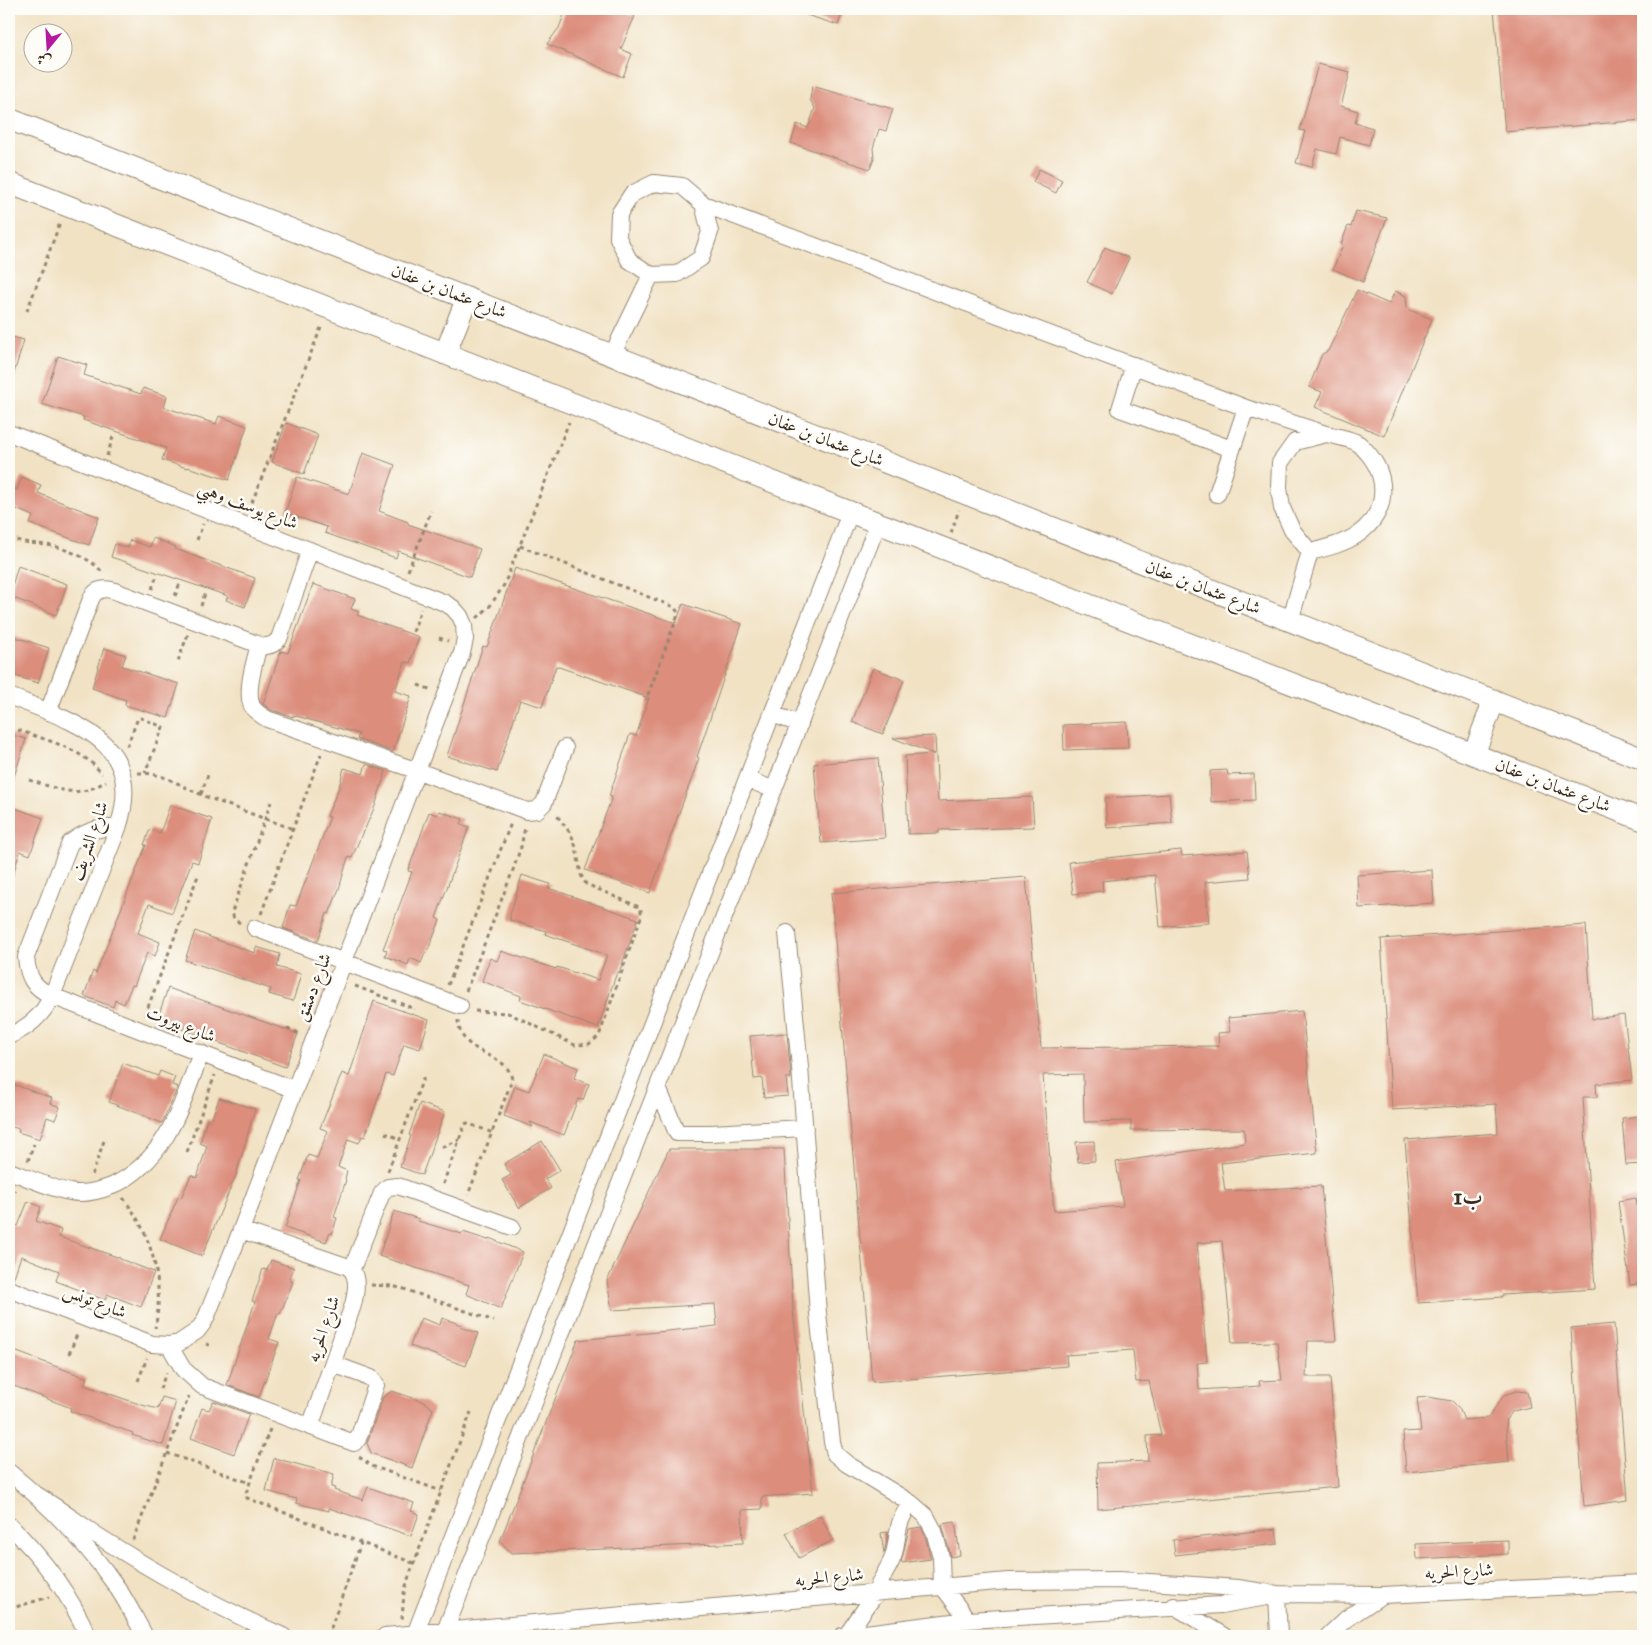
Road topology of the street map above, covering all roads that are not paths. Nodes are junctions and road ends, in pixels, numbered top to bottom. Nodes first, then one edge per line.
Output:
1 (9, 119) edge
2 (9, 183) edge
3 (703, 204) junction
4 (650, 275) junction
5 (467, 298) junction
6 (445, 354) junction
7 (612, 355) junction
8 (1134, 366) junction
9 (1246, 408) junction
10 (9, 432) edge
11 (1326, 434) junction
12 (1232, 449) junction
13 (1217, 494) dead end
14 (850, 512) junction
15 (878, 524) junction
16 (310, 550) junction
17 (1310, 552) junction
18 (1290, 621) junction
19 (464, 624) joint
20 (259, 645) junction
21 (9, 696) edge
22 (1494, 700) junction
23 (48, 712) junction
24 (772, 714) junction
25 (800, 724) junction
26 (565, 748) dead end
27 (1474, 754) junction
28 (1643, 759) edge
29 (418, 771) junction
30 (747, 779) junction
31 (774, 790) junction
32 (1643, 820) edge
33 (118, 828) junction
34 (255, 928) road end
35 (786, 932) dead end
36 (345, 962) junction
37 (52, 996) junction
38 (460, 1006) road end
39 (9, 1036) edge
40 (201, 1054) junction
41 (658, 1088) junction
42 (295, 1090) junction
43 (804, 1128) junction
44 (9, 1171) edge
45 (512, 1226) dead end
46 (241, 1230) junction
47 (350, 1268) junction
48 (9, 1288) edge
49 (532, 1332) junction
50 (559, 1341) junction
51 (169, 1345) junction
52 (333, 1364) junction
53 (508, 1395) junction
54 (534, 1404) junction
55 (310, 1427) junction
56 (9, 1472) edge
57 (37, 1495) junction
58 (911, 1503) junction
59 (9, 1525) edge
60 (1643, 1583) edge
61 (942, 1586) junction
62 (876, 1593) junction
63 (1277, 1594) junction
64 (1382, 1595) junction
65 (1174, 1606) junction
66 (968, 1620) junction
67 (445, 1632) junction
68 (409, 1634) junction
69 (88, 1636) edge
70 (144, 1636) edge
71 (283, 1636) edge
72 (385, 1636) edge
73 (842, 1636) edge
74 (846, 1636) edge
75 (1224, 1636) edge
76 (1279, 1636) edge
77 (1328, 1636) edge

1 - 5 main road, شارع عثمان بن عفان
2 - 6 main road, شارع عثمان بن عفان
3 - 4 street
3 - 4 street
3 - 8 street
4 - 7 street
5 - 6 main road
5 - 7 main road, شارع عثمان بن عفان
6 - 14 main road, شارع عثمان بن عفان
7 - 18 main road, شارع عثمان بن عفان
8 - 9 street
8 - 12 street
9 - 11 street
9 - 12 street
10 - 16 street, شارع يوسف وهبي
11 - 17 street
11 - 17 street
12 - 13 street
14 - 15 main road, شارع عثمان بن عفان
14 - 24 street
15 - 25 street
15 - 27 main road, شارع عثمان بن عفان
16 - 19 street, شارع يوسف وهبي
16 - 20 street
17 - 18 street
18 - 22 main road, شارع عثمان بن عفان
19 - 29 street, شارع دمشق
20 - 23 street
20 - 29 street
21 - 23 street, شارع الشريف
22 - 27 main road
22 - 28 main road, شارع عثمان بن عفان
23 - 33 street, شارع الشريف
24 - 25 street
24 - 30 street
25 - 31 street
26 - 29 street
27 - 32 main road, شارع عثمان بن عفان
29 - 36 street, شارع دمشق
30 - 31 street
30 - 49 street
31 - 41 street
33 - 37 street, شارع الشريف
33 - 37 street, شارع بيروت
34 - 36 street
35 - 43 street
36 - 38 street
36 - 42 street, شارع دمشق
37 - 39 street, شارع الشريف
37 - 40 street, شارع بيروت
40 - 42 street, شارع بيروت
40 - 44 street
41 - 43 street
41 - 50 street
42 - 46 street, شارع دمشق
43 - 58 street
45 - 47 street
46 - 47 street
46 - 51 street, شارع دمشق
47 - 52 street, شارع الحريه
48 - 51 street, شارع تونس
49 - 50 street
49 - 53 street
50 - 54 street
51 - 55 street
52 - 55 street, شارع الحريه
52 - 55 street
53 - 54 street
53 - 68 street
54 - 67 street
56 - 57 street
57 - 70 street
57 - 71 street
58 - 61 street
58 - 62 street
59 - 69 street
60 - 64 street, شارع الحريه
61 - 62 street, شارع الحريه
61 - 63 street, شارع الحريه
61 - 66 street
62 - 67 street, شارع الحريه
62 - 74 street
63 - 64 street, شارع الحريه
63 - 65 street, شارع الحريه
63 - 76 street
64 - 77 street
65 - 66 street, شارع الحريه
65 - 75 street
66 - 74 street, شارع الحريه
67 - 68 street, شارع الحريه
68 - 72 street, شارع الحريه
73 - 74 street, شارع الحريه

